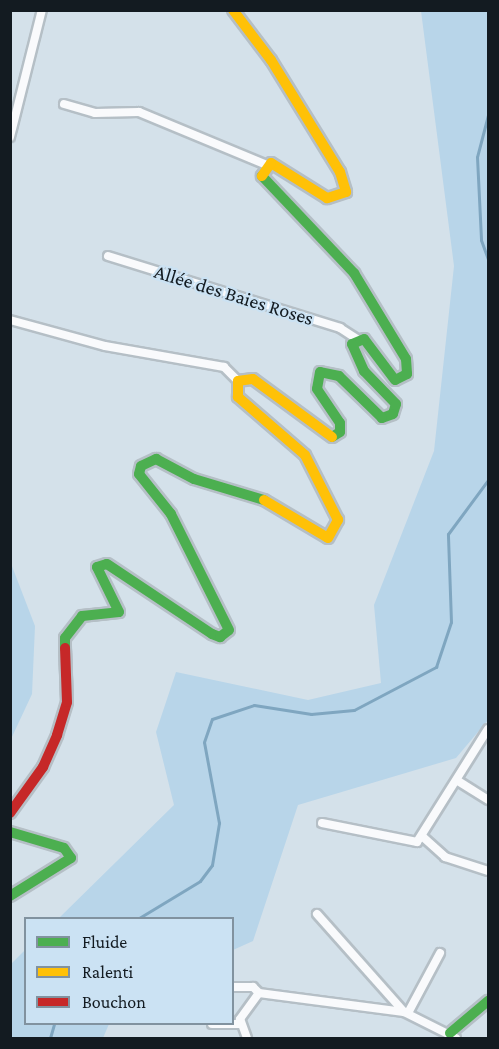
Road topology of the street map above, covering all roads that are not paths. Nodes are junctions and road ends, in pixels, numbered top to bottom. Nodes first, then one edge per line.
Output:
1 (42, 10) edge
2 (233, 10) edge
3 (64, 104) dead end
4 (10, 137) edge
5 (267, 165) junction
6 (108, 255) dead end
7 (10, 320) edge
8 (357, 339) junction
9 (238, 381) junction
10 (489, 729) edge
11 (458, 781) junction
12 (489, 800) edge
13 (10, 813) edge
14 (322, 823) dead end
15 (10, 832) edge
16 (423, 837) junction
17 (489, 871) edge
18 (10, 896) edge
19 (317, 914) dead end
20 (440, 952) dead end
21 (234, 987) edge
22 (259, 993) junction
23 (489, 1001) edge
24 (406, 1012) junction
25 (234, 1024) edge
26 (241, 1024) junction
27 (453, 1036) edge
28 (247, 1038) edge

1 - 4 street
2 - 5 main road
3 - 5 street
5 - 8 main road
6 - 8 street, Allée des Baies Roses
7 - 9 street
8 - 9 main road
9 - 13 main road
10 - 11 street
11 - 12 street
11 - 16 street
14 - 16 street
15 - 18 main road
16 - 17 street
19 - 24 street
20 - 24 street
21 - 22 street
22 - 24 street
22 - 26 street
23 - 27 main road
24 - 27 street
25 - 26 street
26 - 28 street

